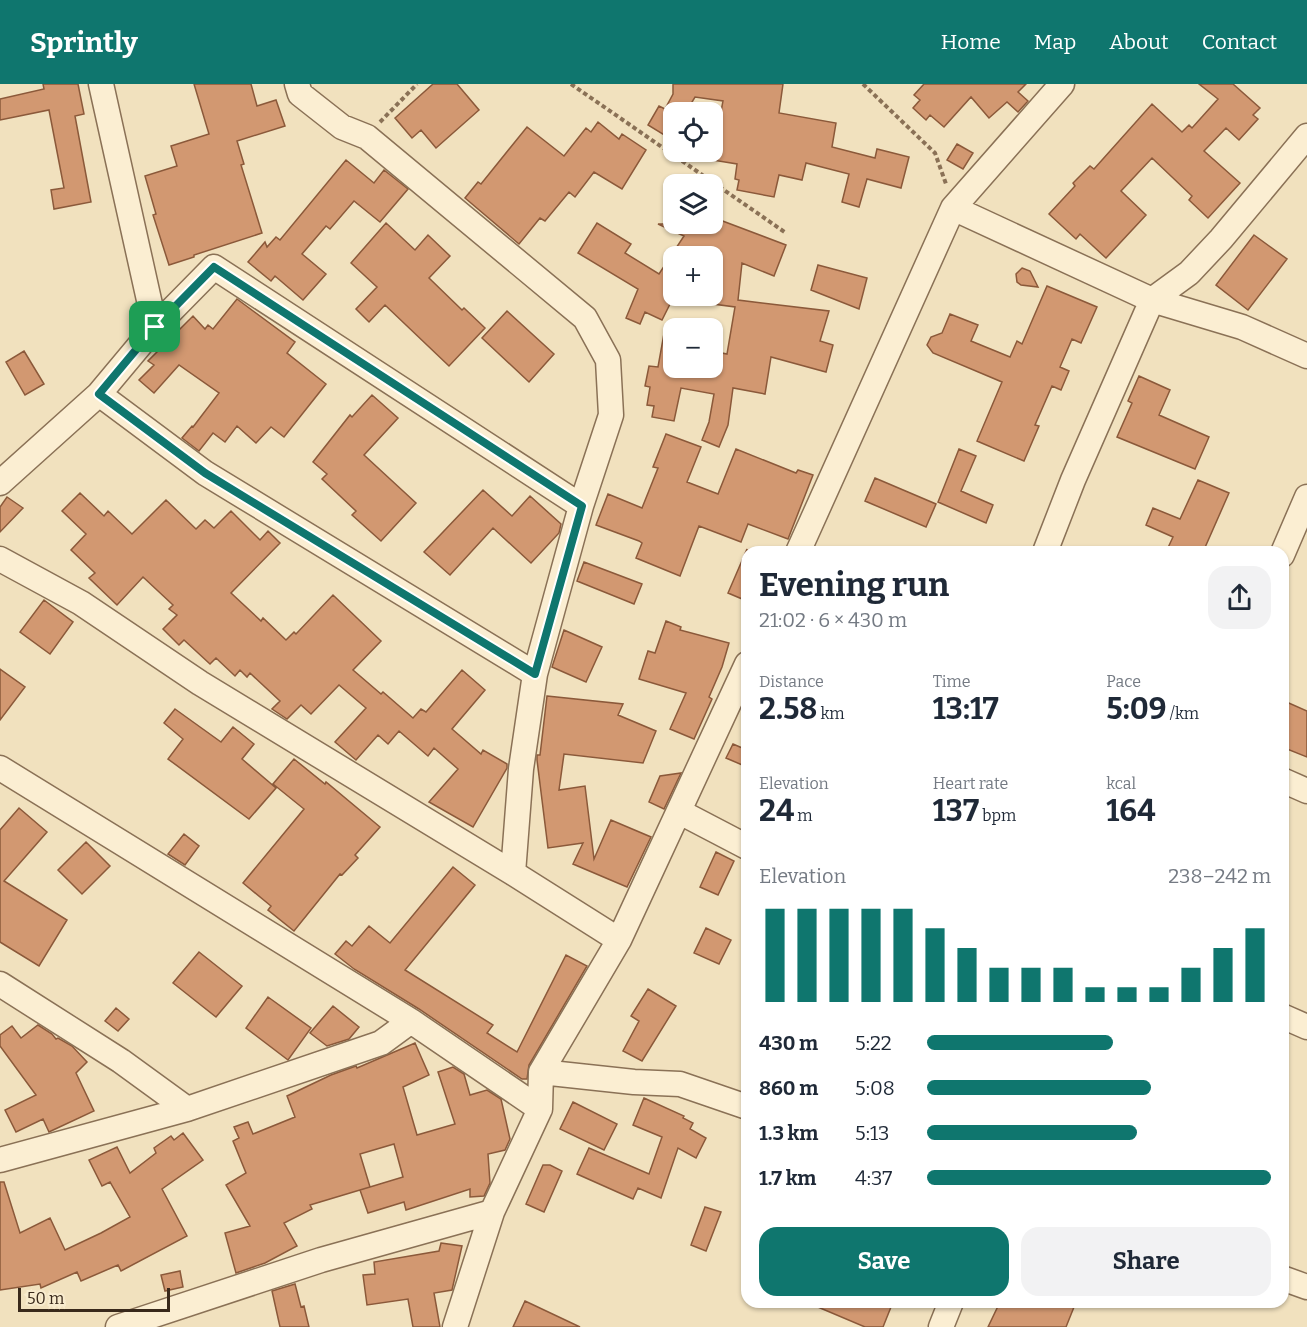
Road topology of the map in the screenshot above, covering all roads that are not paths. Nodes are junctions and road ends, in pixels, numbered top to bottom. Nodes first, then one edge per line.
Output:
1 (101, 84) edge
2 (297, 84) edge
3 (1062, 84) edge
4 (1307, 136) edge
5 (953, 208) junction
6 (1152, 300) junction
7 (155, 327) junction
8 (1307, 356) edge
9 (99, 394) junction
10 (2, 472) edge
11 (1307, 497) edge
12 (582, 506) junction
13 (801, 546) edge
14 (1047, 546) edge
15 (1286, 546) edge
16 (0, 559) edge
17 (535, 674) junction
18 (741, 677) edge
19 (0, 768) edge
20 (1289, 783) edge
21 (1307, 790) edge
22 (680, 812) junction
23 (741, 844) edge
24 (513, 873) junction
25 (619, 940) junction
26 (4, 993) edge
27 (1289, 1019) edge
28 (411, 1021) junction
29 (1307, 1027) edge
30 (541, 1071) junction
31 (741, 1105) edge
32 (187, 1109) junction
33 (540, 1109) junction
34 (0, 1160) edge
35 (492, 1212) junction
36 (1289, 1281) edge
37 (1307, 1287) edge
38 (949, 1308) edge
39 (118, 1327) edge
40 (454, 1327) edge
41 (941, 1327) edge

1 - 7 street
2 - 12 street
3 - 5 street
4 - 6 street
5 - 6 street
5 - 13 street
6 - 8 street
6 - 14 street
7 - 9 street
7 - 12 street
9 - 10 street
9 - 17 street
11 - 15 street
12 - 17 street
16 - 24 street
17 - 24 street
18 - 22 street
19 - 28 street
20 - 21 street
22 - 23 street
22 - 25 street
24 - 25 street
25 - 30 street
26 - 32 street
27 - 29 street
28 - 32 street
28 - 33 street
30 - 31 street
30 - 33 street
32 - 34 street
33 - 35 street
35 - 39 street
35 - 40 street
36 - 37 street
38 - 41 street

